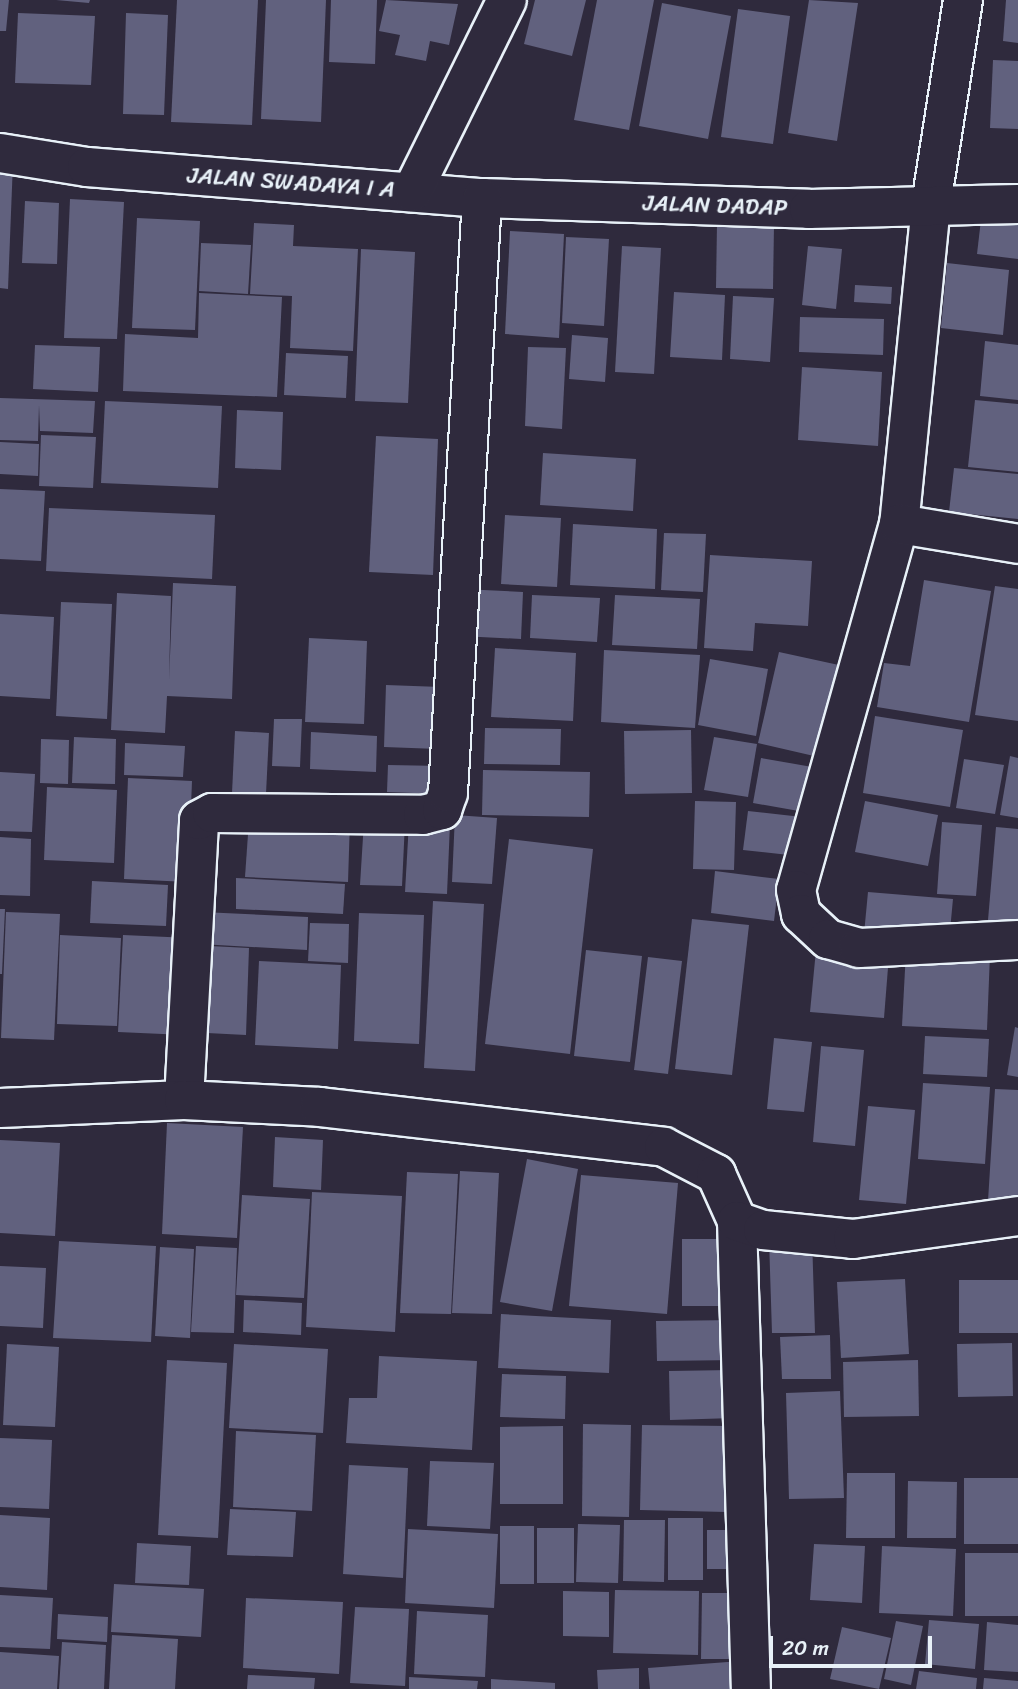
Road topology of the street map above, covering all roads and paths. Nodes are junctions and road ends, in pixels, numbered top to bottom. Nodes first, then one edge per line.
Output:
1 (507, 0) edge
2 (963, 0) edge
3 (0, 152) edge
4 (412, 192) junction
5 (482, 198) junction
6 (1018, 204) edge
7 (931, 205) junction
8 (899, 524) junction
9 (1018, 544) edge
10 (1018, 940) edge
11 (184, 1100) junction
12 (0, 1108) edge
13 (1018, 1216) edge
14 (737, 1222) junction
15 (751, 1689) edge

1 - 4 street, JALAN SWADAYA I A
2 - 7 street
3 - 4 street, JALAN SWADAYA I A
4 - 5 street, JALAN DADAP
5 - 7 street, JALAN DADAP
5 - 11 street
6 - 7 street, JALAN DADAP
7 - 8 street
8 - 9 street
8 - 10 street
11 - 12 street
11 - 14 street
13 - 14 street
14 - 15 street

